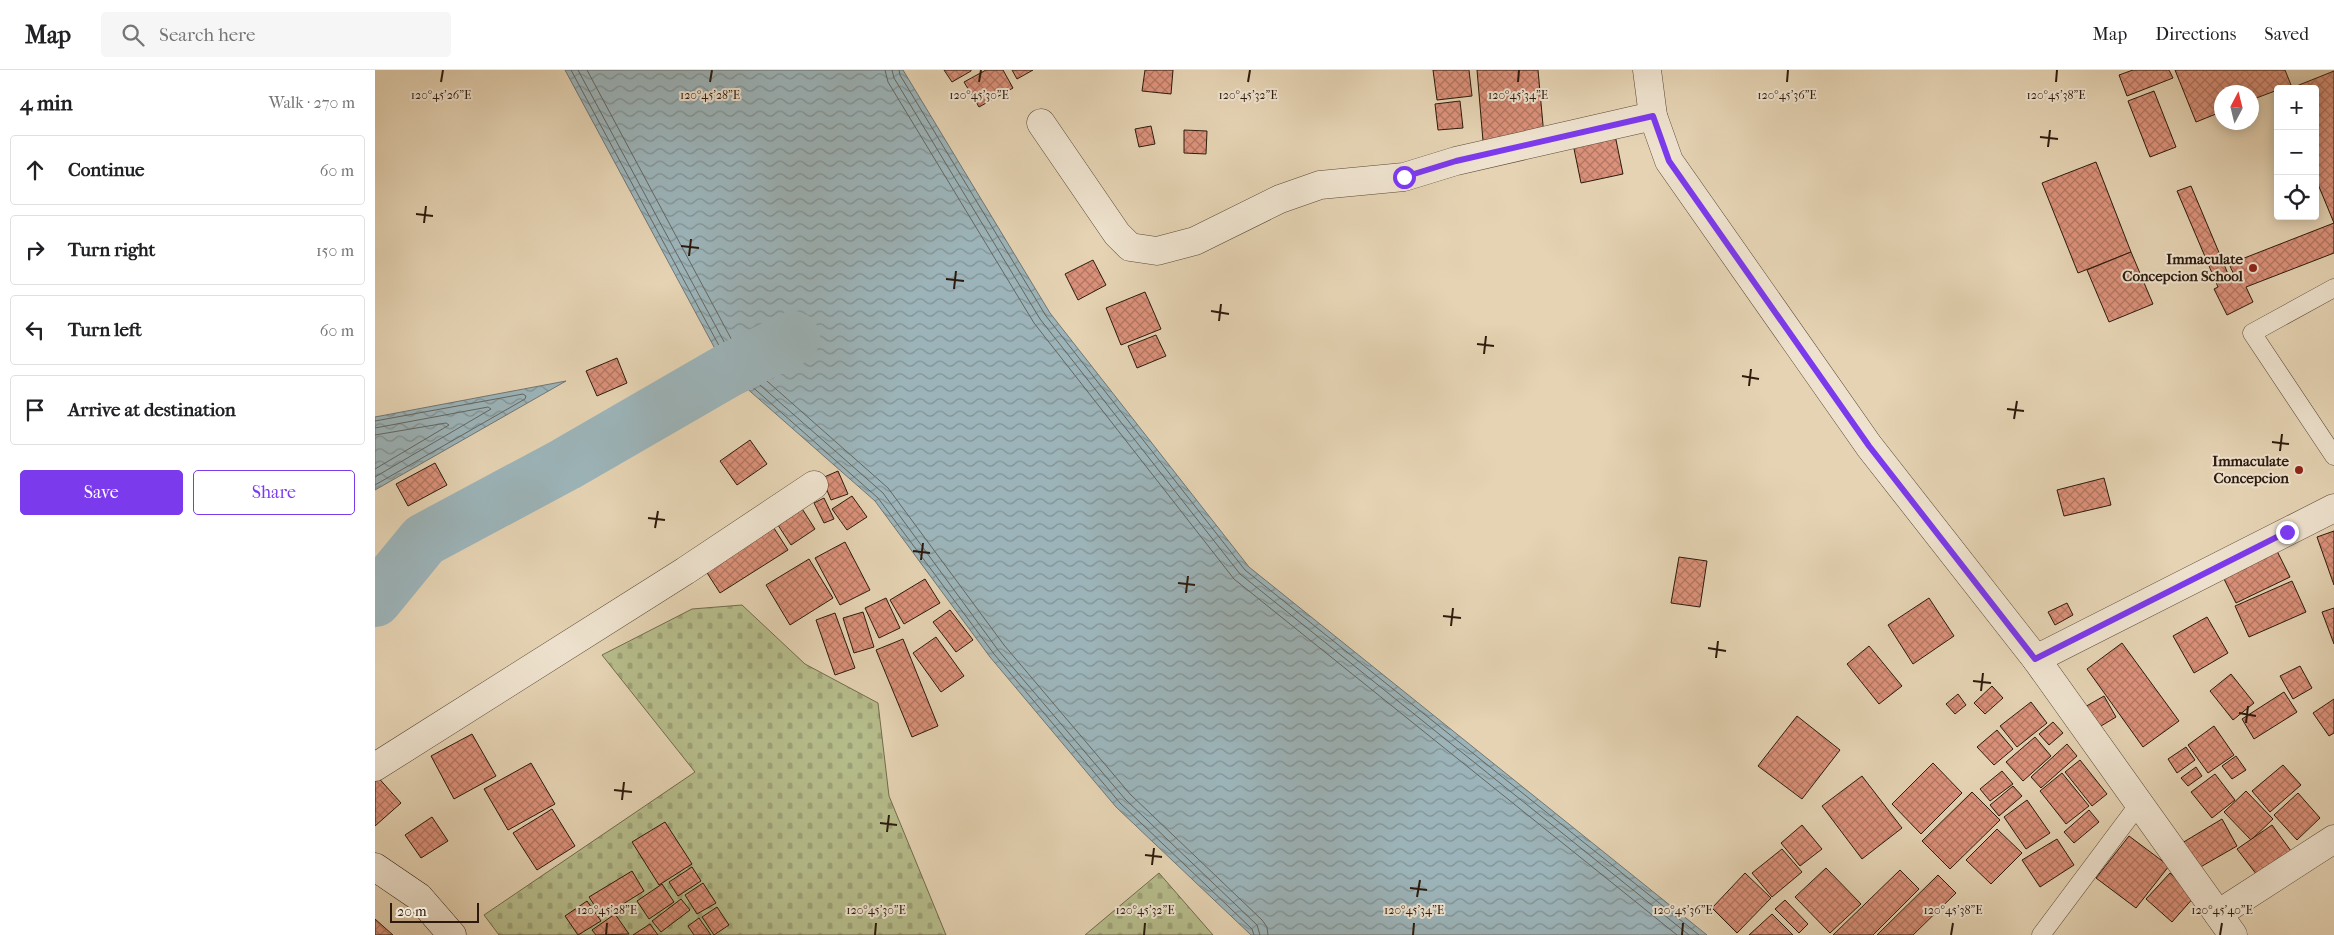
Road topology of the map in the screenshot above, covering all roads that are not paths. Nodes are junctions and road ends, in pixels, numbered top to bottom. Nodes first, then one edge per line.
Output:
1 (1647, 70) edge
2 (1653, 116) junction
3 (1041, 123) dead end
4 (2334, 288) edge
5 (2334, 456) edge
6 (815, 484) dead end
7 (2334, 508) edge
8 (2035, 659) junction
9 (375, 767) edge
10 (2139, 804) junction
11 (2334, 839) edge
12 (375, 867) edge
13 (2226, 925) edge
14 (452, 935) edge
15 (2041, 935) edge

1 - 2 street
2 - 3 street
2 - 8 street
4 - 5 lane
6 - 9 street
7 - 8 street
8 - 10 street
10 - 13 street
10 - 15 lane
11 - 13 street
12 - 14 street

